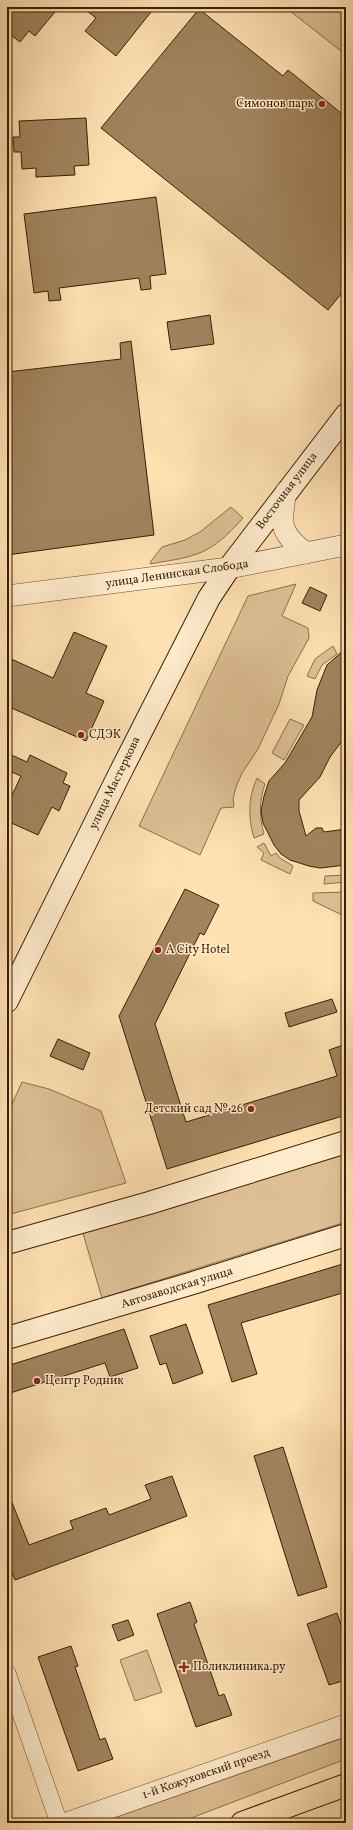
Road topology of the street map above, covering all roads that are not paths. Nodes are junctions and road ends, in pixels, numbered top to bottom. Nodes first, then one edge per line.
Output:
1 (346, 415) edge
2 (286, 492) junction
3 (346, 545) edge
4 (306, 553) junction
5 (229, 568) junction
6 (7, 596) edge
7 (7, 1001) edge
8 (346, 1142) edge
9 (346, 1235) edge
10 (7, 1243) edge
11 (7, 1338) edge
12 (7, 1674) edge
13 (346, 1725) edge
14 (346, 1785) edge
15 (58, 1823) edge
16 (67, 1823) edge
17 (242, 1823) edge

1 - 2 main road, Восточная улица
2 - 4 street
2 - 5 main road, Восточная улица
3 - 4 street, улица Ленинская Слобода
4 - 5 street, улица Ленинская Слобода
5 - 6 street, улица Ленинская Слобода
5 - 7 main road, улица Мастеркова
8 - 10 main road
9 - 11 main road, Автозаводская улица
12 - 15 street
13 - 16 street, 1-й Кожуховский проезд
14 - 17 main road

